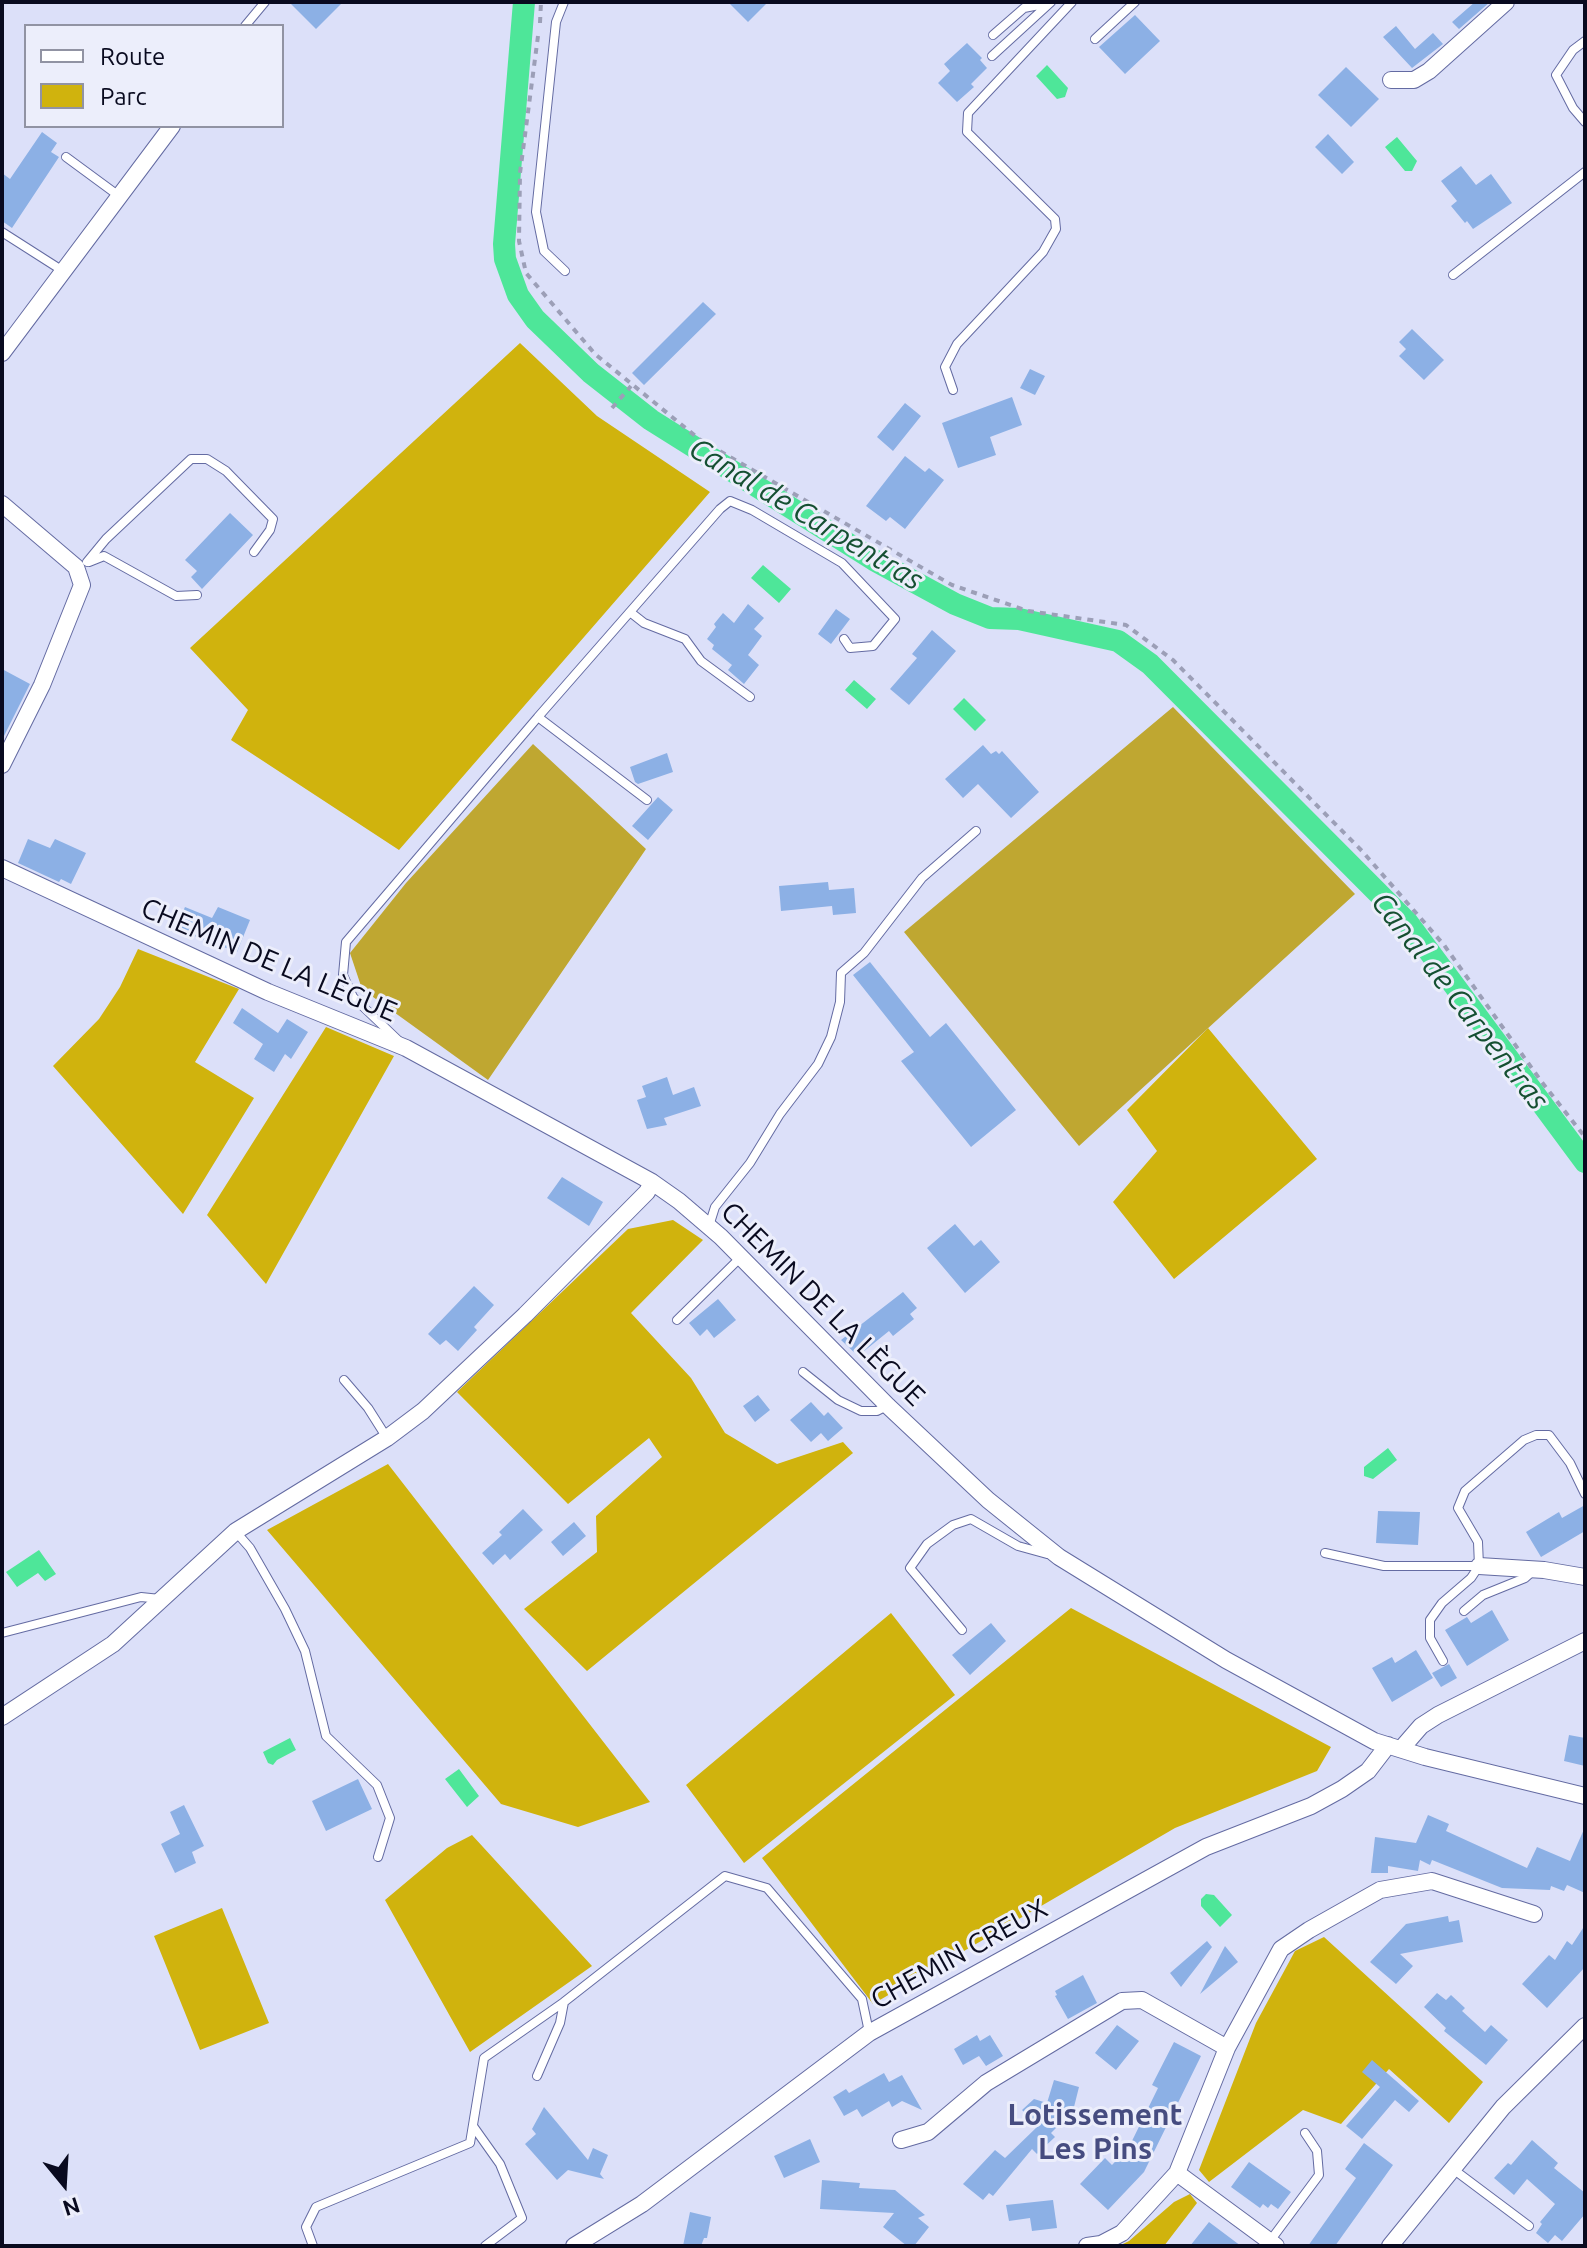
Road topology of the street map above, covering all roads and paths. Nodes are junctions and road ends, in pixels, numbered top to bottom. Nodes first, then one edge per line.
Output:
1 (265, 2) edge
2 (541, 2) edge
3 (564, 2) edge
4 (1072, 2) edge
5 (1135, 2) edge
6 (1506, 2) edge
7 (1051, 3) edge
8 (247, 24) edge
9 (993, 35) dead end
10 (1095, 39) dead end
11 (1585, 41) edge
12 (992, 56) dead end
13 (1391, 80) dead end
14 (1585, 122) edge
15 (170, 128) edge
16 (66, 157) dead end
17 (1585, 172) edge
18 (119, 196) junction
19 (2, 232) edge
20 (63, 271) junction
21 (565, 271) dead end
22 (1453, 275) dead end
23 (2, 353) edge
24 (631, 386) junction
25 (953, 390) dead end
26 (612, 408) dead end
27 (2, 504) edge
28 (254, 552) dead end
29 (82, 564) junction
30 (197, 595) dead end
31 (630, 612) junction
32 (844, 639) dead end
33 (750, 697) dead end
34 (538, 717) junction
35 (2, 765) edge
36 (647, 800) dead end
37 (976, 831) dead end
38 (2, 868) edge
39 (406, 1048) junction
40 (1585, 1137) edge
41 (652, 1182) junction
42 (709, 1227) junction
43 (741, 1257) junction
44 (677, 1320) dead end
45 (803, 1372) dead end
46 (344, 1380) dead end
47 (888, 1406) junction
48 (387, 1438) junction
49 (1585, 1494) edge
50 (236, 1531) junction
51 (1325, 1553) dead end
52 (1059, 1557) junction
53 (1479, 1566) junction
54 (1534, 1569) junction
55 (1585, 1577) edge
56 (162, 1599) junction
57 (1464, 1611) dead end
58 (962, 1630) dead end
59 (2, 1633) edge
60 (1585, 1641) edge
61 (1443, 1661) dead end
62 (2, 1717) edge
63 (1394, 1747) junction
64 (1585, 1796) edge
65 (378, 1857) dead end
66 (1534, 1914) dead end
67 (564, 2002) junction
68 (1585, 2026) edge
69 (869, 2033) junction
70 (1227, 2048) junction
71 (537, 2076) dead end
72 (472, 2124) junction
73 (1305, 2133) dead end
74 (901, 2140) dead end
75 (1452, 2168) junction
76 (1177, 2173) junction
77 (1529, 2226) dead end
78 (1271, 2244) edge
79 (313, 2246) edge
80 (485, 2246) edge
81 (574, 2246) edge
82 (1087, 2246) edge
83 (1390, 2246) edge

1 - 8 lane
2 - 24 path
3 - 21 lane
4 - 25 lane
5 - 10 lane
6 - 13 street
7 - 9 lane
7 - 12 lane
11 - 14 lane
15 - 18 street
16 - 18 lane
17 - 22 lane
18 - 20 street
19 - 20 lane
20 - 23 street
24 - 26 path
24 - 40 path
27 - 29 street
28 - 29 lane
29 - 30 lane
29 - 35 street
31 - 32 lane
31 - 33 lane
31 - 34 lane
34 - 36 lane
34 - 39 lane
37 - 42 lane
38 - 39 street, CHEMIN DE LA LÈGUE
39 - 41 street, CHEMIN DE LA LÈGUE
41 - 42 street, CHEMIN DE LA LÈGUE
41 - 48 street
42 - 43 street, CHEMIN DE LA LÈGUE
43 - 44 lane
43 - 47 street, CHEMIN DE LA LÈGUE
45 - 47 lane
46 - 48 lane
47 - 52 street, CHEMIN DE LA LÈGUE
48 - 50 street
49 - 53 lane
50 - 56 street
50 - 65 lane
51 - 53 lane
52 - 58 lane
52 - 63 street, CHEMIN DE LA LÈGUE
53 - 54 street
53 - 61 lane
54 - 55 street
54 - 57 lane
56 - 59 lane
56 - 62 street
60 - 63 street, CHEMIN CREUX
63 - 64 street, CHEMIN DE LA LÈGUE
63 - 69 street, CHEMIN CREUX
66 - 70 street
67 - 69 lane
67 - 71 lane
67 - 72 lane
68 - 75 street
69 - 81 street, CHEMIN CREUX
70 - 74 street
70 - 76 street
72 - 79 lane
72 - 80 lane
73 - 78 lane
75 - 77 lane
75 - 83 street
76 - 78 street
76 - 82 street

